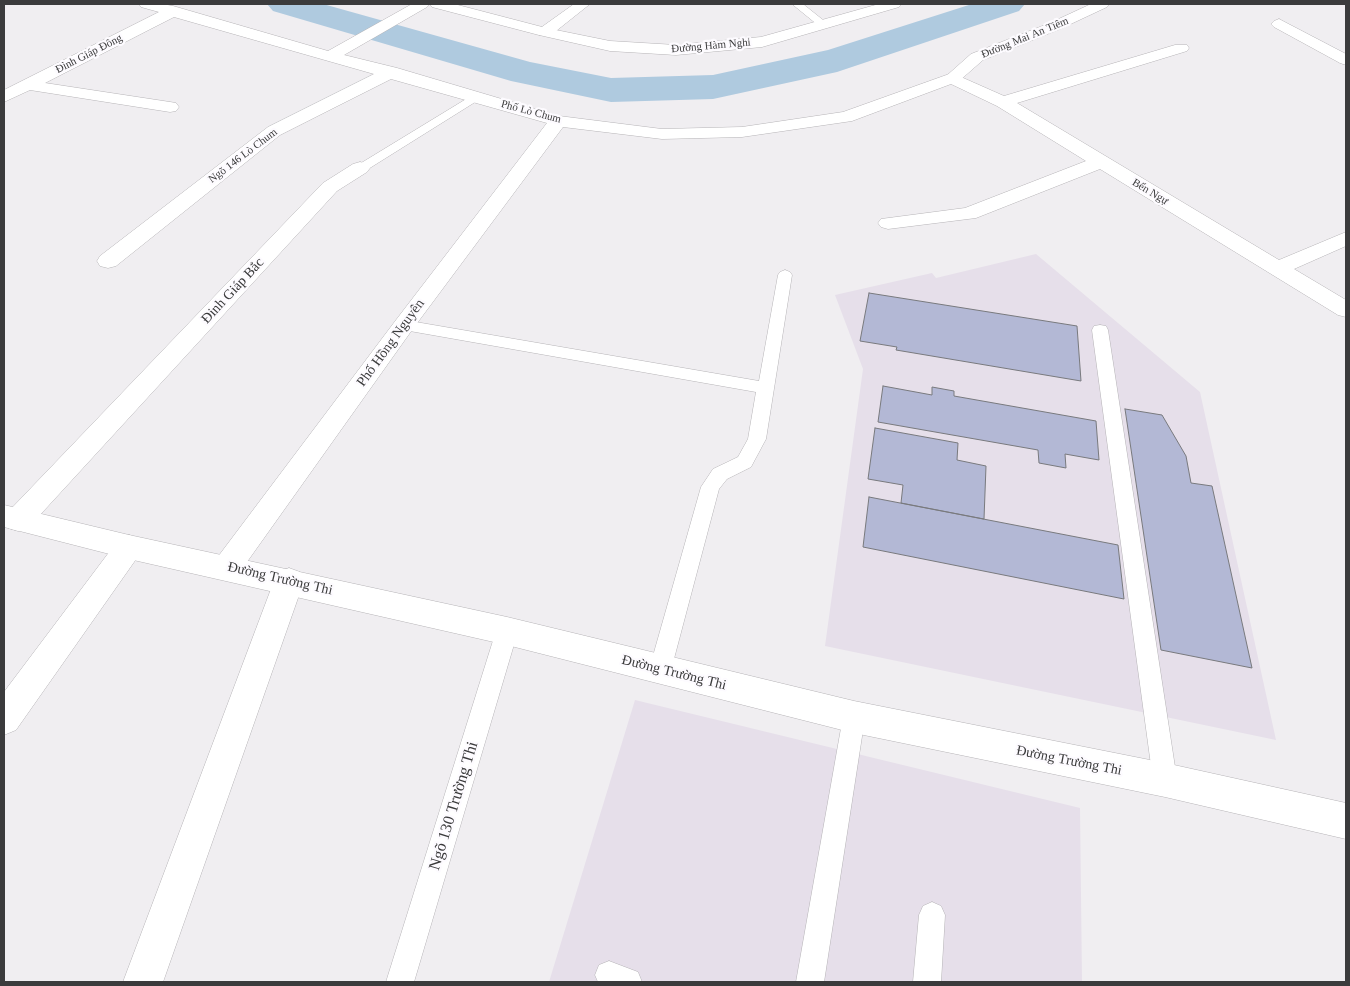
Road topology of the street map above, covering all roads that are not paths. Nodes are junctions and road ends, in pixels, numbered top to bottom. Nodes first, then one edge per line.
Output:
1 (146, 4) edge
2 (437, 4) edge
3 (583, 4) edge
4 (796, 4) edge
5 (894, 4) edge
6 (1102, 4) edge
7 (415, 7) edge
8 (173, 11) junction
9 (823, 24) junction
10 (1279, 24) dead end
11 (545, 32) junction
12 (1181, 48) dead end
13 (332, 55) junction
14 (1346, 60) edge
15 (390, 72) junction
16 (952, 78) junction
17 (28, 85) junction
18 (4, 97) edge
19 (476, 97) junction
20 (1003, 102) junction
21 (170, 107) dead end
22 (558, 121) junction
23 (1100, 162) junction
24 (360, 168) joint
25 (888, 223) dead end
26 (1346, 238) edge
27 (108, 261) dead end
28 (1278, 268) junction
29 (786, 275) dead end
30 (1346, 310) edge
31 (404, 324) junction
32 (1100, 330) dead end
33 (766, 388) junction
34 (11, 518) edge
35 (130, 547) junction
36 (227, 567) junction
37 (289, 581) junction
38 (507, 631) junction
39 (660, 670) junction
40 (854, 717) junction
41 (4, 720) edge
42 (1165, 780) junction
43 (1346, 821) edge
44 (932, 915) dead end
45 (143, 982) edge
46 (400, 982) edge
47 (810, 982) edge
48 (927, 982) edge

1 - 8 street, Phố Lò Chum
2 - 11 street, Đường Hàm Nghi
3 - 11 street
4 - 9 lane
5 - 9 street, Đường Hàm Nghi
6 - 16 street, Đường Mai An Tiêm
7 - 13 street
8 - 13 street, Phố Lò Chum
8 - 17 street, Đình Giáp Đông
9 - 11 street, Đường Hàm Nghi
10 - 14 street
12 - 20 street
13 - 15 street, Phố Lò Chum
15 - 19 street, Phố Lò Chum
15 - 27 street, Ngõ 146 Lò Chum
16 - 20 street, Bến Ngự
16 - 22 street, Phố Lò Chum
17 - 18 street, Đình Giáp Đông
17 - 21 street
19 - 22 street, Phố Lò Chum
19 - 24 lane, Đinh Giáp Bắc
20 - 23 street, Bến Ngự
22 - 31 street, Phố Hồng Nguyên
23 - 25 street
23 - 28 street, Bến Ngự
24 - 34 street, Đinh Giáp Bắc
26 - 28 street
28 - 30 street, Bến Ngự
29 - 33 lane
31 - 33 lane
31 - 36 street, Phố Hồng Nguyên
32 - 42 lane
33 - 39 lane
34 - 35 street, Đường Trường Thi
35 - 36 street, Đường Trường Thi
35 - 41 street
36 - 37 street, Đường Trường Thi
37 - 38 street, Đường Trường Thi
37 - 45 street
38 - 39 street, Đường Trường Thi
38 - 46 lane, Ngõ 130 Trường Thi
39 - 40 street, Đường Trường Thi
40 - 42 street, Đường Trường Thi
40 - 47 lane
42 - 43 street, Đường Trường Thi
44 - 48 lane

